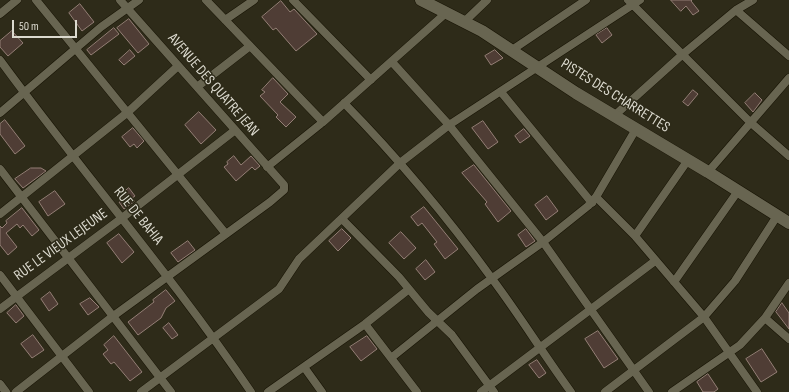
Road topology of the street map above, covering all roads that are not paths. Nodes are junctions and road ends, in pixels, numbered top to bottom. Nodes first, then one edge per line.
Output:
1 (17, 0) edge
2 (36, 0) edge
3 (120, 0) edge
4 (139, 0) edge
5 (206, 0) edge
6 (254, 0) edge
7 (293, 0) edge
8 (421, 0) edge
9 (487, 0) edge
10 (586, 0) edge
11 (640, 0) edge
12 (753, 0) edge
13 (631, 3) edge
14 (128, 8) junction
15 (736, 10) junction
16 (446, 13) junction
17 (0, 14) edge
18 (225, 20) junction
19 (464, 22) junction
20 (250, 46) junction
21 (75, 49) junction
22 (512, 50) junction
23 (683, 54) junction
24 (789, 56) edge
25 (0, 60) edge
26 (392, 62) junction
27 (178, 66) junction
28 (539, 68) junction
29 (789, 78) edge
30 (371, 80) junction
31 (197, 87) junction
32 (24, 92) junction
33 (501, 92) junction
34 (344, 103) junction
35 (128, 112) junction
36 (0, 113) edge
37 (614, 116) junction
38 (323, 122) junction
39 (750, 122) junction
40 (449, 125) junction
41 (636, 129) junction
42 (234, 130) junction
43 (789, 156) edge
44 (73, 157) junction
45 (688, 160) junction
46 (400, 163) junction
47 (268, 166) junction
48 (0, 169) edge
49 (708, 172) junction
50 (178, 175) junction
51 (738, 191) junction
52 (22, 197) junction
53 (594, 200) junction
54 (0, 214) edge
55 (777, 216) junction
56 (122, 218) junction
57 (342, 219) junction
58 (789, 224) edge
59 (226, 234) junction
60 (635, 236) junction
61 (543, 242) junction
62 (68, 258) junction
63 (655, 261) junction
64 (0, 275) edge
65 (169, 276) junction
66 (493, 279) junction
67 (674, 282) junction
68 (789, 283) edge
69 (409, 289) junction
70 (17, 296) junction
71 (0, 309) edge
72 (591, 309) junction
73 (112, 317) junction
74 (704, 317) junction
75 (765, 318) junction
76 (436, 321) junction
77 (365, 324) junction
78 (213, 338) junction
79 (789, 339) edge
80 (539, 348) junction
81 (730, 352) junction
82 (62, 356) junction
83 (391, 358) junction
84 (304, 367) junction
85 (633, 369) junction
86 (160, 377) junction
87 (0, 384) edge
88 (492, 389) edge
89 (6, 392) edge
90 (16, 392) edge
91 (89, 392) edge
92 (141, 392) edge
93 (171, 392) edge
94 (251, 392) edge
95 (268, 392) edge
96 (322, 392) edge
97 (417, 392) edge
98 (481, 392) edge
99 (570, 392) edge
100 (605, 392) edge
101 (649, 392) edge
102 (672, 392) edge
103 (757, 392) edge

1 - 17 street
2 - 21 street
3 - 14 street, AVENUE DES QUATRE JEAN
4 - 14 street
5 - 18 street
6 - 18 street
7 - 30 street
8 - 16 main road, PISTES DES CHARRETTES
9 - 19 street
10 - 22 street
11 - 13 street
12 - 15 street
13 - 23 street
13 - 28 street
14 - 21 street
14 - 27 street, AVENUE DES QUATRE JEAN
15 - 23 street
15 - 24 street
16 - 19 main road, PISTES DES CHARRETTES
16 - 26 street
18 - 20 street
19 - 22 main road, PISTES DES CHARRETTES
20 - 31 street
20 - 38 street
21 - 32 street
21 - 35 street
22 - 28 main road, PISTES DES CHARRETTES
23 - 37 street
23 - 39 street
25 - 32 street, RUE DE BAHIA
26 - 30 street
26 - 40 street
27 - 31 street, AVENUE DES QUATRE JEAN
27 - 35 street
28 - 33 street
28 - 37 main road, PISTES DES CHARRETTES
29 - 39 street
30 - 34 street
31 - 42 street, AVENUE DES QUATRE JEAN
32 - 36 street
32 - 44 street, RUE DE BAHIA
33 - 40 street
33 - 53 street
34 - 38 street
34 - 46 street
35 - 44 street
35 - 50 street
37 - 41 main road, PISTES DES CHARRETTES
38 - 47 street
39 - 43 street
39 - 49 street
40 - 46 street
40 - 61 street
41 - 45 main road, PISTES DES CHARRETTES
41 - 53 street
42 - 47 street, AVENUE DES QUATRE JEAN
42 - 50 street, RUE LE VIEUX LEJEUNE
44 - 52 street
44 - 56 street, RUE DE BAHIA
45 - 49 main road, PISTES DES CHARRETTES
45 - 60 street
46 - 57 street
46 - 66 street
47 - 59 street, AVENUE DES QUATRE JEAN
48 - 52 street
49 - 51 main road, PISTES DES CHARRETTES
50 - 56 street, RUE LE VIEUX LEJEUNE
50 - 59 street
51 - 55 main road, PISTES DES CHARRETTES
51 - 67 street
52 - 54 street
52 - 62 street
53 - 60 street
53 - 61 street
55 - 58 main road, PISTES DES CHARRETTES
55 - 74 street
56 - 62 street, RUE LE VIEUX LEJEUNE
56 - 65 street, RUE DE BAHIA
57 - 69 street
57 - 78 street
59 - 65 street
60 - 63 street
61 - 66 street
61 - 72 street
62 - 70 street, RUE LE VIEUX LEJEUNE
62 - 73 street
63 - 67 street
63 - 72 street
64 - 70 street
65 - 73 street
65 - 78 street, RUE DE BAHIA
66 - 76 street
66 - 80 street
67 - 74 street
68 - 75 street
69 - 76 street
69 - 77 street
70 - 71 street, RUE LE VIEUX LEJEUNE
70 - 82 street
72 - 80 street
72 - 85 street
73 - 82 street
73 - 86 street
74 - 81 street
74 - 85 street
75 - 79 street
75 - 81 street
76 - 83 street
76 - 88 street
77 - 83 street
77 - 84 street
78 - 86 street
78 - 94 street, RUE DE BAHIA
80 - 88 street
80 - 99 street
81 - 102 street
81 - 103 street
82 - 90 street
82 - 91 street
83 - 97 street
84 - 95 street
84 - 96 street
85 - 100 street
85 - 101 street
86 - 92 street
86 - 93 street
87 - 89 street
88 - 98 street

